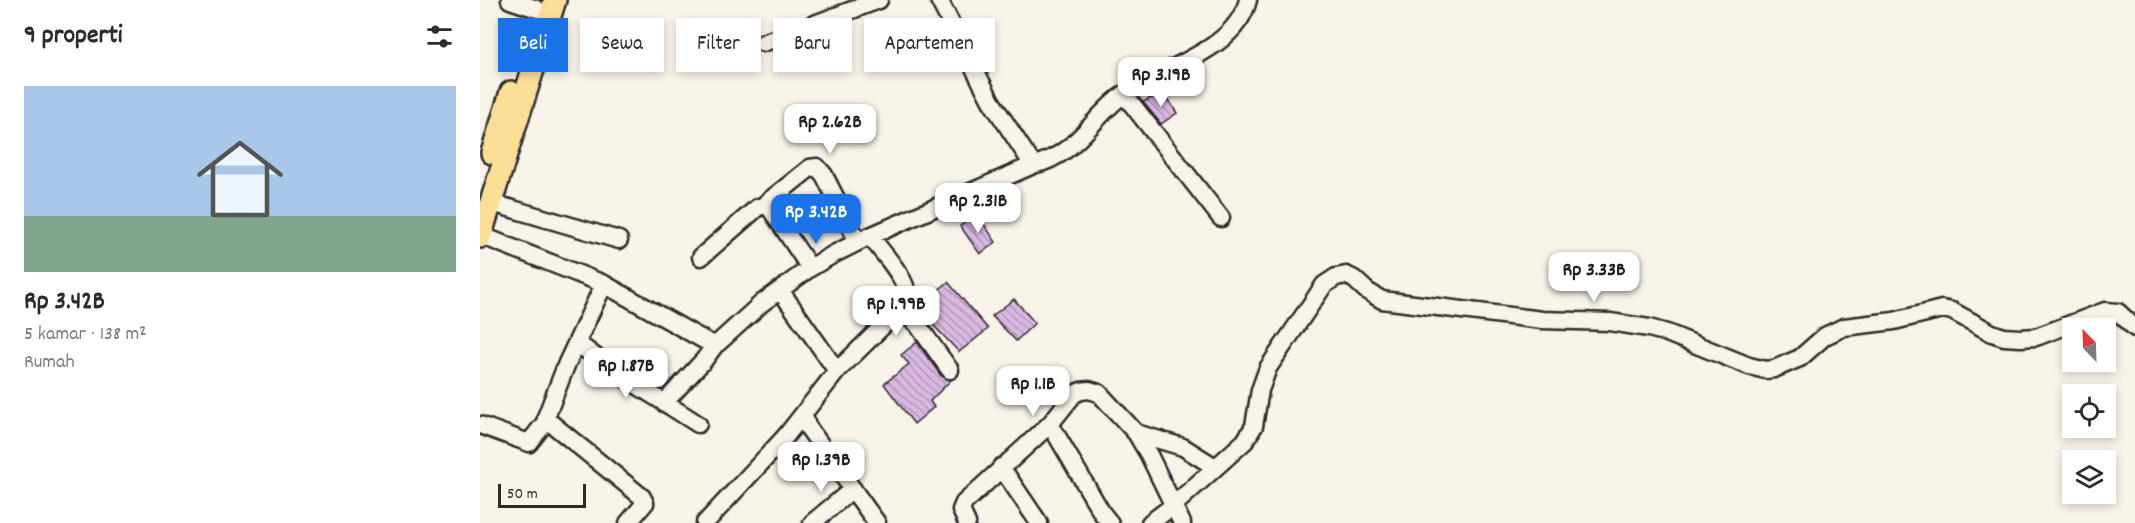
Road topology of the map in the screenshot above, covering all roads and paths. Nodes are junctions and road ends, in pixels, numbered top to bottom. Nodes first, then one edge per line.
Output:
1 (510, 0) edge
2 (879, 0) edge
3 (939, 0) edge
4 (1248, 0) edge
5 (544, 3) edge
6 (763, 43) dead end
7 (1125, 94) junction
8 (1033, 165) junction
9 (486, 199) edge
10 (765, 204) junction
11 (1221, 218) dead end
12 (480, 236) edge
13 (864, 239) junction
14 (619, 240) dead end
15 (701, 257) dead end
16 (810, 268) junction
17 (603, 284) junction
18 (780, 290) junction
19 (900, 313) junction
20 (2135, 328) edge
21 (577, 342) junction
22 (715, 345) junction
23 (950, 370) dead end
24 (837, 371) junction
25 (664, 403) junction
26 (804, 415) junction
27 (547, 420) junction
28 (698, 424) dead end
29 (1050, 424) junction
30 (480, 425) edge
31 (1136, 433) junction
32 (1001, 467) junction
33 (1215, 467) junction
34 (853, 489) junction
35 (1174, 505) junction
36 (628, 523) edge
37 (705, 523) edge
38 (812, 523) edge
39 (877, 523) edge
40 (967, 523) edge
41 (1039, 523) edge
42 (1110, 523) edge
43 (1150, 523) edge
44 (1182, 523) edge

1 - 5 street
2 - 6 street
3 - 8 street
4 - 7 street
5 - 9 main road
7 - 8 street
7 - 11 street
8 - 13 street
9 - 12 main road
9 - 14 street
10 - 13 street
10 - 15 street
10 - 16 street
12 - 17 street
13 - 16 street
13 - 19 street
16 - 18 street
17 - 21 street
17 - 22 street
18 - 22 street
18 - 24 street
19 - 23 street
19 - 24 street
20 - 33 street
21 - 25 street
21 - 27 street
22 - 25 street
24 - 26 street
25 - 28 street
26 - 34 street
26 - 37 street
27 - 30 street
27 - 36 street
29 - 31 street
29 - 32 street
29 - 42 street
31 - 33 street
31 - 35 street
32 - 40 street
32 - 41 street
33 - 35 street
34 - 38 street
34 - 39 street
35 - 43 street
35 - 44 street

